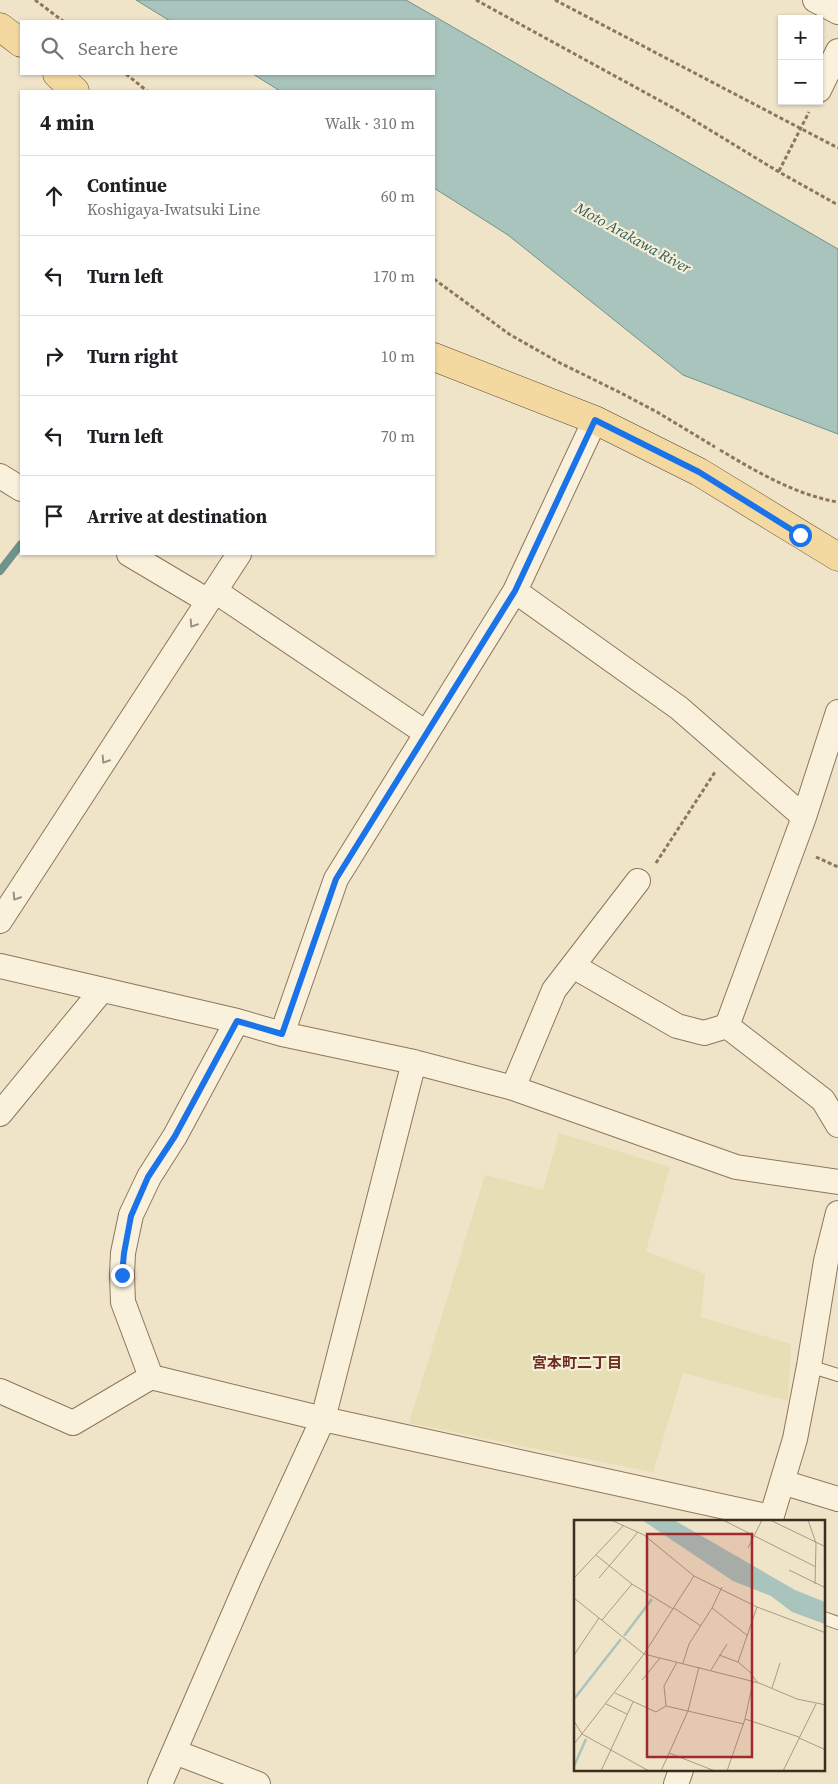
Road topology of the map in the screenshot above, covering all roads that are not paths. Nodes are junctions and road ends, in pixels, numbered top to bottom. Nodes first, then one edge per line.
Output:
1 (815, 0) edge
2 (838, 12) edge
3 (0, 26) edge
4 (20, 41) edge
5 (838, 51) edge
6 (58, 75) edge
7 (74, 90) edge
8 (811, 107) edge
9 (435, 356) edge
10 (595, 420) junction
11 (0, 476) edge
12 (20, 488) edge
13 (131, 555) edge
14 (238, 555) edge
15 (838, 557) edge
16 (515, 591) junction
17 (212, 596) junction
18 (838, 712) edge
19 (426, 734) junction
20 (804, 817) junction
21 (638, 881) road end
22 (0, 921) edge
23 (0, 966) edge
24 (573, 966) junction
25 (102, 990) junction
26 (237, 1021) junction
27 (727, 1026) junction
28 (282, 1034) junction
29 (414, 1062) junction
30 (514, 1088) junction
31 (0, 1114) edge
32 (838, 1125) edge
33 (838, 1182) edge
34 (838, 1214) edge
35 (832, 1262) edge
36 (810, 1366) junction
37 (838, 1376) edge
38 (151, 1377) junction
39 (0, 1391) edge
40 (323, 1418) junction
41 (782, 1482) junction
42 (838, 1499) edge
43 (771, 1519) edge
44 (826, 1619) edge
45 (838, 1623) edge
46 (175, 1752) junction
47 (680, 1772) edge
48 (160, 1784) edge
49 (258, 1784) edge
50 (676, 1784) edge

1 - 2 street
3 - 4 main road
5 - 8 street
6 - 7 main road
9 - 10 main road
10 - 15 main road
10 - 16 street
11 - 12 street
13 - 17 street
14 - 17 street
16 - 19 street
16 - 20 street
17 - 19 street
17 -> 22 street
18 - 20 street
19 - 28 street
20 - 27 street
21 - 24 street
23 - 25 street
24 - 27 street
24 - 30 street
25 - 26 street
25 - 31 street
26 - 28 street
26 - 38 street
27 - 32 street
28 - 29 street
29 - 30 street
29 - 40 street
30 - 33 street
34 - 35 street
35 - 36 street
36 - 37 lane
36 - 41 street
38 - 39 street
38 - 40 street
40 - 43 street
40 - 46 street
41 - 42 street
41 - 43 street
44 - 45 lane
46 - 48 street
46 - 49 street
47 - 50 street

